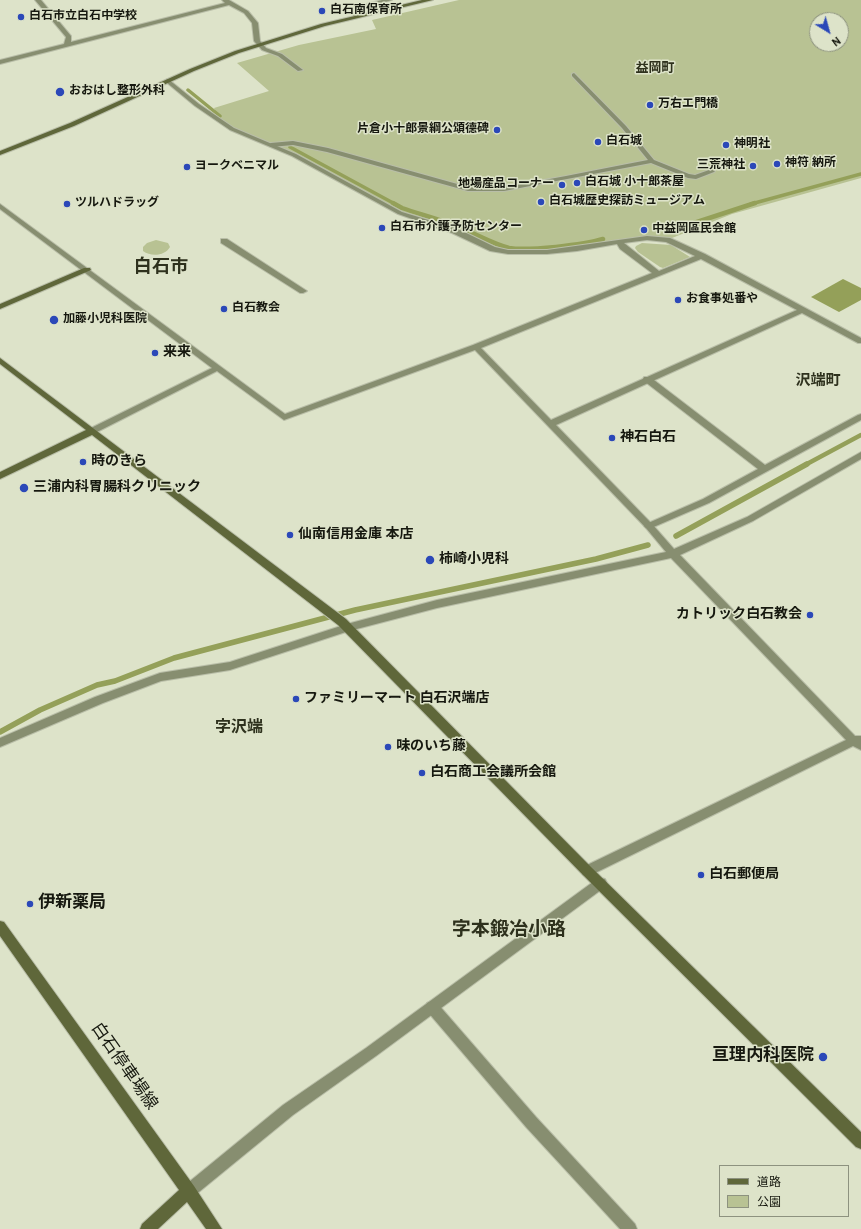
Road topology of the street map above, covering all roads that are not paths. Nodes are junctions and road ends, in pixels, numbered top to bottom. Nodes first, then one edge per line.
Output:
1 (38, 0) edge
2 (389, 0) edge
3 (430, 0) edge
4 (227, 1) edge
5 (357, 16) junction
6 (259, 44) junction
7 (68, 45) junction
8 (0, 62) edge
9 (300, 70) dead end
10 (574, 75) dead end
11 (168, 81) junction
12 (271, 145) junction
13 (0, 153) edge
14 (652, 161) junction
15 (712, 171) dead end
16 (468, 189) junction
17 (483, 196) dead end
18 (0, 206) edge
19 (224, 241) dead end
20 (619, 241) junction
21 (702, 256) junction
22 (87, 270) junction
23 (658, 274) junction
24 (303, 291) dead end
25 (0, 307) edge
26 (803, 310) junction
27 (861, 341) edge
28 (476, 347) junction
29 (0, 360) edge
30 (218, 368) junction
31 (647, 379) junction
32 (861, 417) edge
33 (552, 423) junction
34 (92, 431) junction
35 (861, 456) edge
36 (765, 470) junction
37 (0, 476) edge
38 (649, 526) junction
39 (673, 554) junction
40 (344, 625) junction
41 (859, 741) edge
42 (0, 744) edge
43 (587, 871) junction
44 (601, 883) junction
45 (0, 926) edge
46 (432, 1007) junction
47 (861, 1142) edge
48 (189, 1191) junction
49 (147, 1229) edge
50 (215, 1229) edge
51 (630, 1229) edge

1 - 7 street
2 - 5 street
3 - 5 street
4 - 6 street
4 - 7 street
5 - 6 street
6 - 9 street
6 - 11 street
7 - 8 street
10 - 14 street
11 - 12 street
11 - 13 street
12 - 16 street
12 - 20 street
14 - 15 street
14 - 16 street
16 - 17 street
18 - 22 street
19 - 24 street
20 - 21 street
20 - 23 street
21 - 23 street
21 - 26 street
22 - 25 street
22 - 30 street
23 - 28 street
26 - 27 street
26 - 31 street
28 - 30 street
28 - 33 street
29 - 34 street
30 - 34 street
31 - 33 street
31 - 36 street
32 - 36 street
33 - 38 street
34 - 37 street
34 - 40 street
35 - 39 street
36 - 38 street
38 - 39 street
39 - 40 street
39 - 41 street
40 - 42 street
40 - 43 street
41 - 43 street
43 - 44 street
44 - 46 street
44 - 47 street
45 - 48 street, 白石停車場線
46 - 48 street
46 - 51 street
48 - 49 street
48 - 50 street, 白石停車場線

